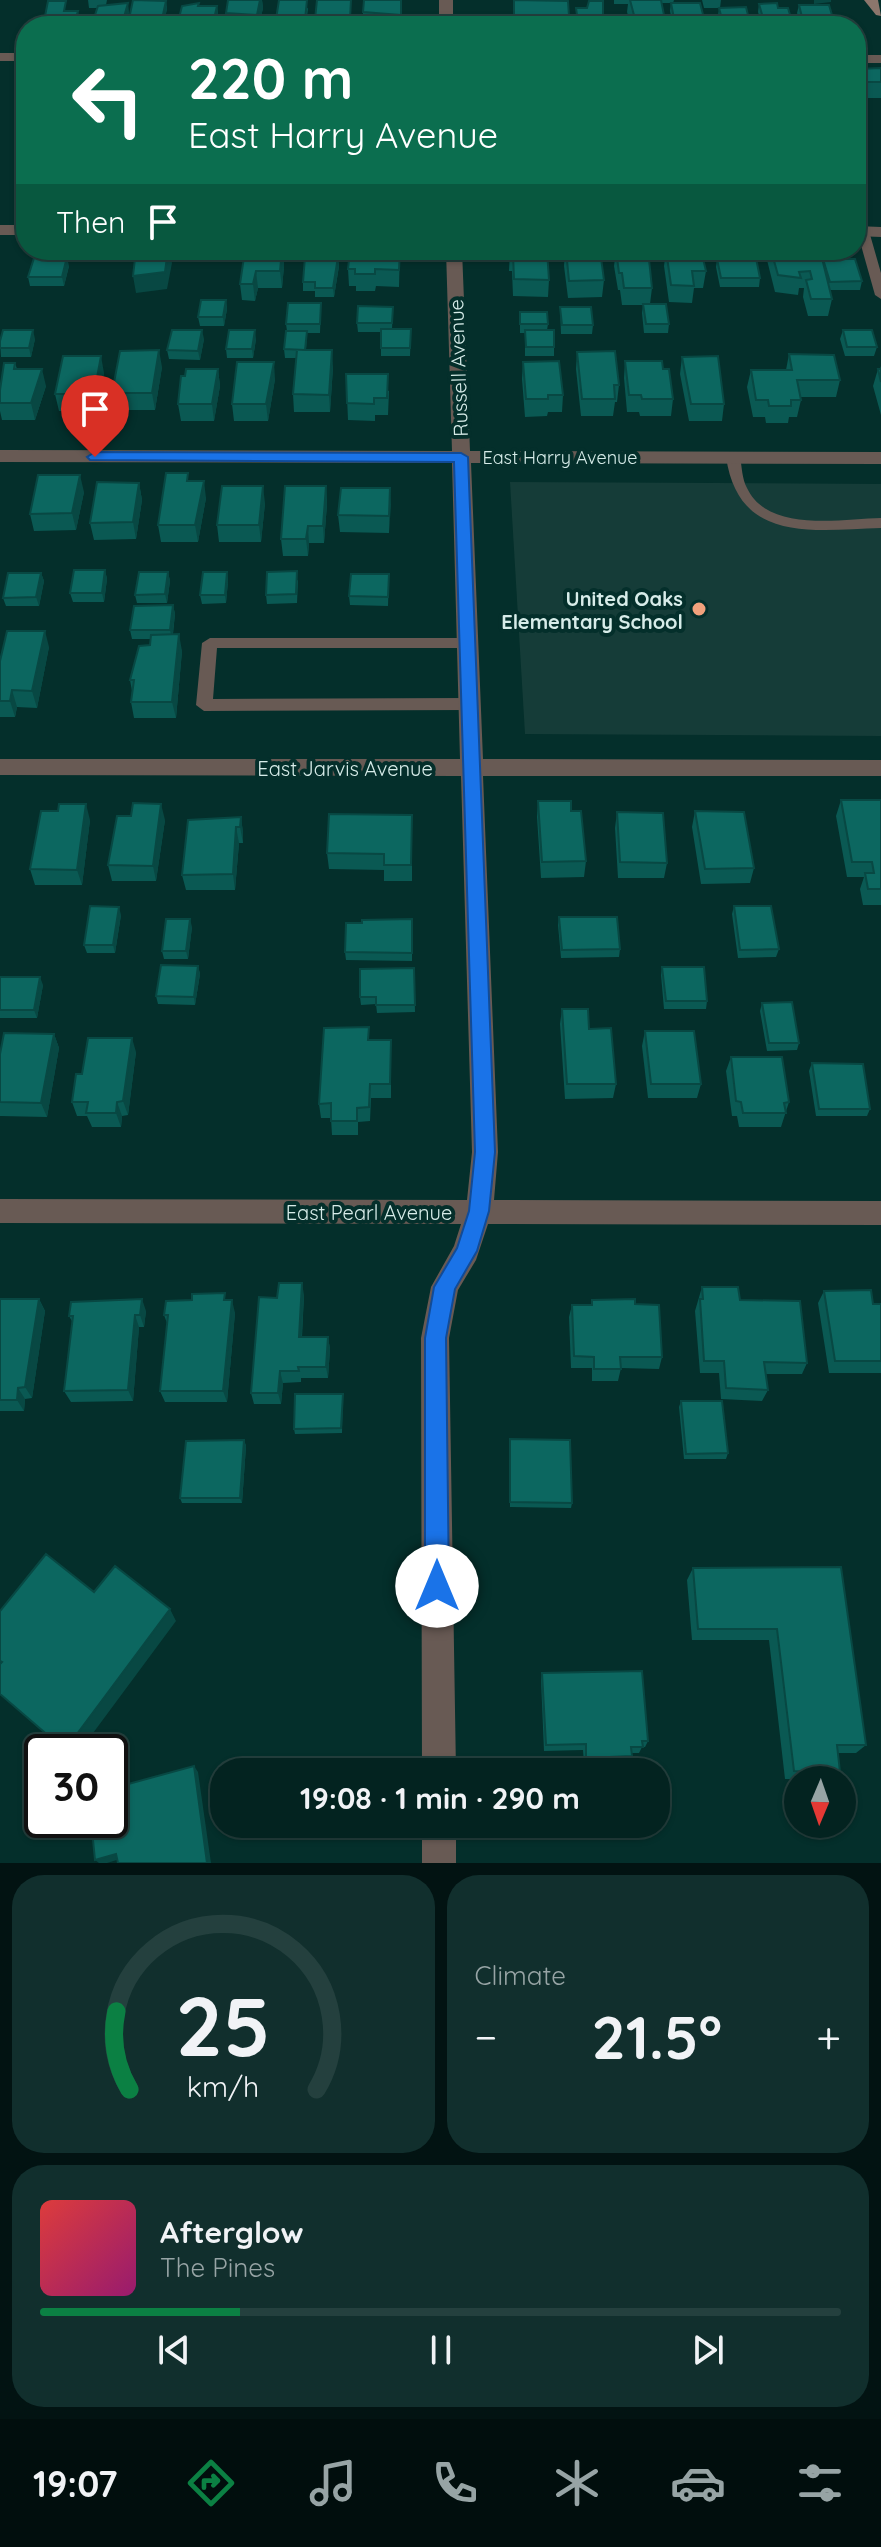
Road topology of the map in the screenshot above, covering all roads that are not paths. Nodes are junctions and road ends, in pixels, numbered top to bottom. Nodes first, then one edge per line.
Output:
1 (871, 0) edge
2 (881, 12) edge
3 (866, 249) edge
4 (454, 260) edge
5 (881, 295) edge
6 (0, 456) edge
7 (461, 457) junction
8 (733, 457) junction
9 (881, 458) edge
10 (881, 523) edge
11 (468, 643) junction
12 (469, 704) junction
13 (0, 767) edge
14 (471, 768) junction
15 (881, 768) edge
16 (0, 1211) edge
17 (479, 1211) junction
18 (881, 1213) edge
19 (439, 1758) edge
20 (439, 1838) edge
21 (439, 1863) edge

1 - 2 main road
3 - 5 lane
4 - 7 street, Russell Avenue
6 - 7 street, East Harry Avenue
7 - 8 street, East Harry Avenue
7 - 11 street, Russell Avenue
8 - 9 street, East Harry Avenue
8 - 10 lane
11 - 12 street, Russell Avenue
11 - 12 lane
12 - 14 street, Russell Avenue
13 - 14 street, East Jarvis Avenue
14 - 15 street, East Jarvis Avenue
14 - 17 street, Russell Avenue
16 - 17 street, East Pearl Avenue
17 - 18 street, East Pearl Avenue
17 - 19 street, Russell Avenue
20 - 21 street

